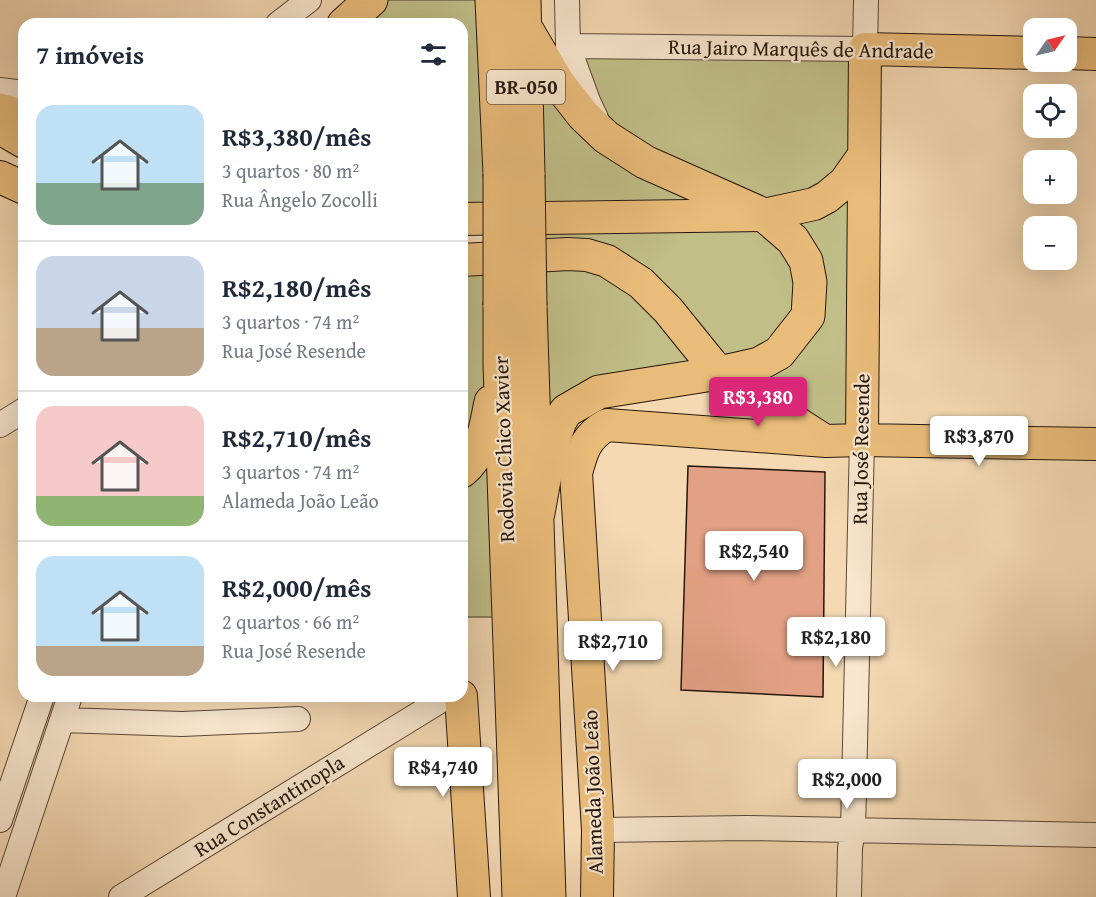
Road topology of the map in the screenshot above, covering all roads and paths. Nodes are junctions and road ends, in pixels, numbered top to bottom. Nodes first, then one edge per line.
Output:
1 (309, 0) edge
2 (371, 0) edge
3 (492, 0) edge
4 (567, 0) edge
5 (866, 0) edge
6 (524, 14) edge
7 (286, 18) edge
8 (352, 18) edge
9 (568, 46) junction
10 (866, 49) junction
11 (1023, 53) edge
12 (1077, 53) edge
13 (1096, 54) edge
14 (0, 90) edge
15 (18, 92) edge
16 (0, 110) edge
17 (18, 115) edge
18 (0, 128) edge
19 (606, 137) junction
20 (18, 138) edge
21 (864, 156) junction
22 (514, 174) junction
23 (0, 177) edge
24 (18, 185) edge
25 (764, 215) junction
26 (468, 219) edge
27 (468, 260) edge
28 (515, 305) junction
29 (500, 365) junction
30 (719, 373) junction
31 (18, 414) edge
32 (0, 425) edge
33 (862, 440) junction
34 (826, 441) junction
35 (1096, 444) edge
36 (468, 466) edge
37 (538, 513) junction
38 (40, 702) edge
39 (68, 702) edge
40 (438, 702) edge
41 (461, 702) edge
42 (298, 719) dead end
43 (62, 720) junction
44 (29, 735) junction
45 (54, 745) junction
46 (0, 820) edge
47 (598, 830) junction
48 (853, 831) junction
49 (1096, 835) edge
50 (3, 897) edge
51 (121, 897) edge
52 (474, 897) edge
53 (519, 897) edge
54 (549, 897) edge
55 (597, 897) edge
56 (849, 897) edge

1 - 7 street
2 - 8 highway
3 - 22 highway, Rodovia Chico Xavier / BR-050
4 - 9 street
5 - 10 street, Rua José Resende
6 - 19 highway
6 - 22 highway, Rodovia Chico Xavier / BR-050
9 - 10 street, Rua Jairo Marquês de Andrade
9 - 19 street
10 - 11 main road, Rua Jairo Marquês de Andrade
10 - 21 main road, Rua José Resende
12 - 13 main road
14 - 15 street
16 - 17 highway
18 - 20 main road
19 - 25 highway
21 - 25 main road
21 - 33 main road, Rua José Resende
22 - 28 highway, Rodovia Chico Xavier / BR-050, bridge
23 - 24 main road
25 - 26 main road
25 - 30 highway
27 - 30 main road
28 - 29 highway, Rodovia Chico Xavier / BR-050
28 - 37 highway, Rodovia Chico Xavier / BR-050
29 - 36 highway
29 - 53 highway, Rodovia Chico Xavier / BR-050
30 - 34 main road
30 - 37 highway
31 - 32 street
33 - 34 main road
33 - 35 main road
33 - 48 street, Rua José Resende
34 - 47 main road, Alameda João Leão
37 - 54 highway, Rodovia Chico Xavier / BR-050
38 - 44 street
39 - 43 street
40 - 51 street, Rua Constantinopla
41 - 52 main road
42 - 43 street
43 - 45 street
44 - 45 street
44 - 46 street
45 - 50 street
47 - 48 street
47 - 55 main road, Alameda João Leão
48 - 49 street
48 - 56 street, Rua José Resende

